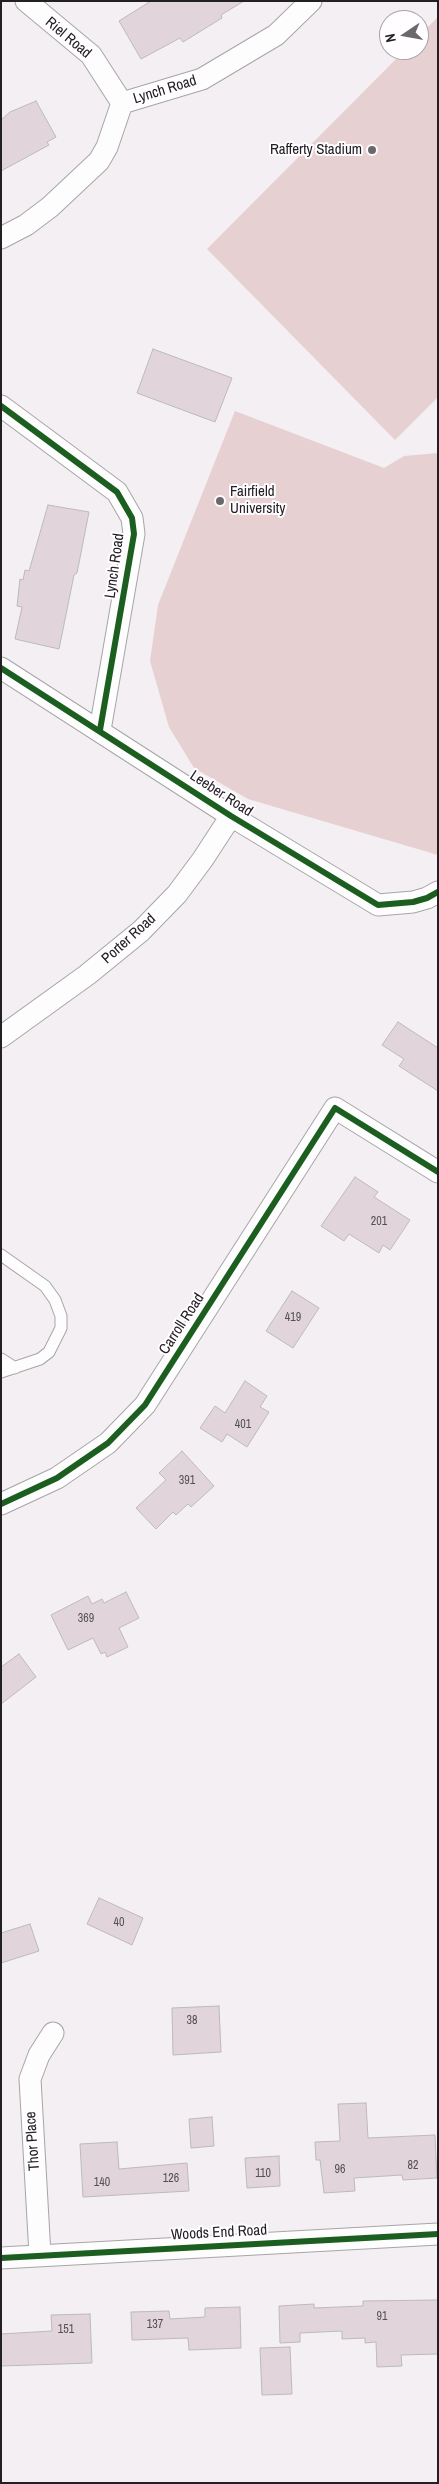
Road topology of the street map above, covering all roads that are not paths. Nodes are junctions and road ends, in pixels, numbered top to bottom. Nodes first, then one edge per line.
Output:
1 (26, 1) edge
2 (311, 1) edge
3 (122, 103) junction
4 (1, 238) edge
5 (1, 406) edge
6 (1, 668) edge
7 (100, 730) junction
8 (231, 816) junction
9 (438, 892) edge
10 (1, 1037) edge
11 (438, 1172) edge
12 (1, 1255) edge
13 (1, 1358) edge
14 (15, 1368) junction
15 (1, 1372) edge
16 (1, 1504) edge
17 (53, 2033) dead end
18 (438, 2234) edge
19 (40, 2255) junction
20 (1, 2258) edge

1 - 3 street, Riel Road
2 - 3 street, Lynch Road
3 - 4 street, Lynch Road
5 - 7 street, Lynch Road
6 - 7 street, Leeber Road
7 - 8 street, Leeber Road
8 - 9 street, Leeber Road
8 - 10 street, Porter Road
11 - 16 street, Carroll Road
12 - 14 lane
13 - 14 lane
14 - 15 lane
17 - 19 street, Thor Place
18 - 19 street, Woods End Road
19 - 20 street, Woods End Road

